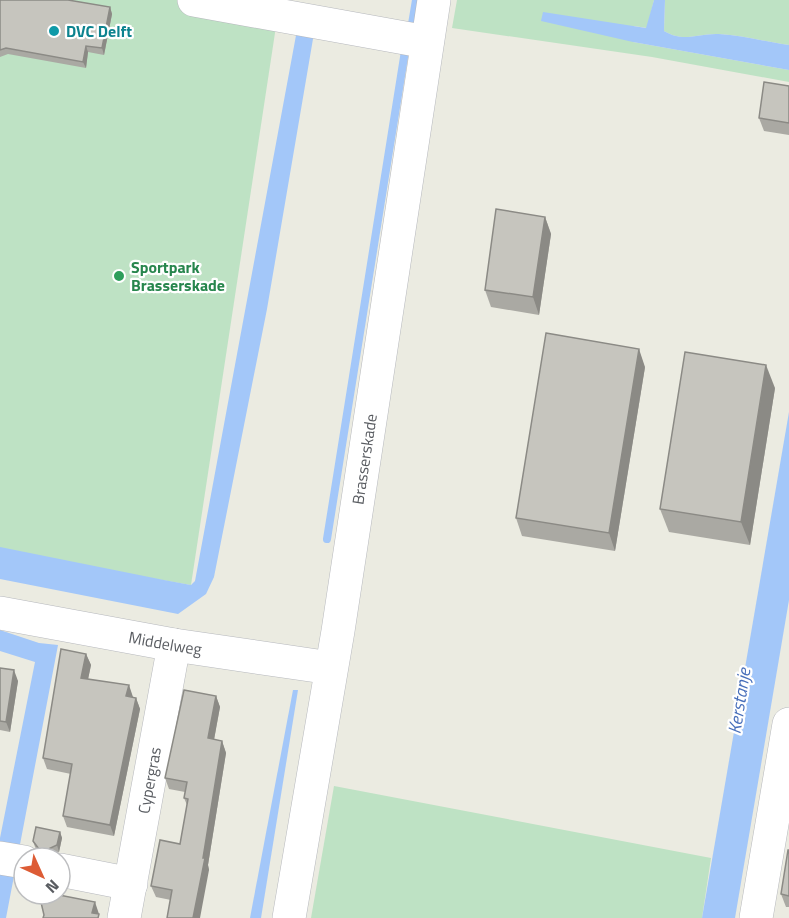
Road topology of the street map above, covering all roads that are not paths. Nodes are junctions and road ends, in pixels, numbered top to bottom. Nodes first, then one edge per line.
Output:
1 (194, 0) edge
2 (434, 0) edge
3 (427, 42) junction
4 (0, 613) edge
5 (174, 645) junction
6 (332, 668) junction
7 (789, 724) edge
8 (72, 872) edge
9 (131, 884) junction
10 (124, 918) edge
11 (289, 918) edge
12 (756, 918) edge

1 - 3 street
2 - 3 street, Brasserskade
3 - 6 street, Brasserskade
4 - 5 street, Middelweg
5 - 6 street, Middelweg
5 - 9 street, Cypergras
6 - 11 street, Brasserskade
7 - 12 street
8 - 9 street
9 - 10 street, Cypergras

